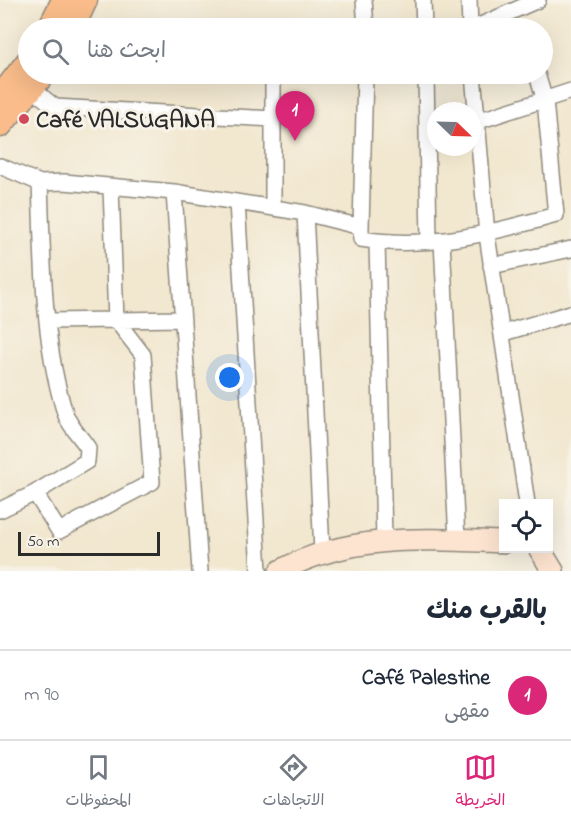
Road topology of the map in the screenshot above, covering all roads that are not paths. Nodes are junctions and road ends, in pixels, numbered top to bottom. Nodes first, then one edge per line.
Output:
1 (64, 0) edge
2 (85, 0) edge
3 (364, 0) edge
4 (423, 0) edge
5 (469, 0) edge
6 (538, 0) edge
7 (55, 18) edge
8 (77, 18) edge
9 (365, 18) edge
10 (424, 18) edge
11 (471, 18) edge
12 (496, 18) edge
13 (18, 75) edge
14 (34, 84) edge
15 (39, 84) edge
16 (273, 84) edge
17 (365, 84) edge
18 (427, 84) edge
19 (472, 84) edge
20 (540, 84) edge
21 (571, 91) edge
22 (0, 98) edge
23 (545, 101) junction
24 (429, 102) edge
25 (473, 102) edge
26 (273, 118) junction
27 (481, 121) edge
28 (0, 125) edge
29 (433, 156) edge
30 (478, 156) edge
31 (0, 166) edge
32 (40, 183) junction
33 (111, 188) junction
34 (174, 192) junction
35 (237, 202) junction
36 (273, 208) junction
37 (305, 213) junction
38 (360, 227) junction
39 (487, 235) junction
40 (377, 241) junction
41 (435, 241) junction
42 (571, 249) edge
43 (491, 266) junction
44 (571, 313) edge
45 (183, 319) junction
46 (116, 320) junction
47 (48, 321) junction
48 (502, 333) junction
49 (35, 493) junction
50 (526, 499) edge
51 (0, 510) edge
52 (384, 540) junction
53 (457, 540) junction
54 (499, 542) edge
55 (322, 551) junction
56 (542, 553) edge
57 (200, 571) edge
58 (259, 571) edge
59 (280, 571) edge
60 (553, 571) edge

1 - 7 main road
2 - 8 main road
3 - 9 street
4 - 10 street
5 - 11 street
6 - 12 street
13 - 22 main road
14 - 28 main road
15 - 26 street
16 - 26 street
17 - 38 street
18 - 24 street
19 - 25 street
20 - 23 street
21 - 23 street
23 - 27 street
23 - 39 street
26 - 36 street
29 - 41 street
30 - 39 street
31 - 32 street
32 - 33 street
32 - 47 street
33 - 34 street
33 - 46 street
34 - 35 street
34 - 45 street
35 - 36 street
35 - 58 street
36 - 37 street
37 - 38 street
37 - 55 street
38 - 40 street
39 - 41 street
39 - 43 street
40 - 41 street
40 - 52 street
41 - 53 street
42 - 43 street
43 - 48 street
44 - 48 street
45 - 46 street
45 - 57 street
46 - 47 street
46 - 49 street
47 - 49 street
48 - 50 street
49 - 51 street
52 - 53 street
52 - 55 street
53 - 54 street
55 - 59 street
56 - 60 street

